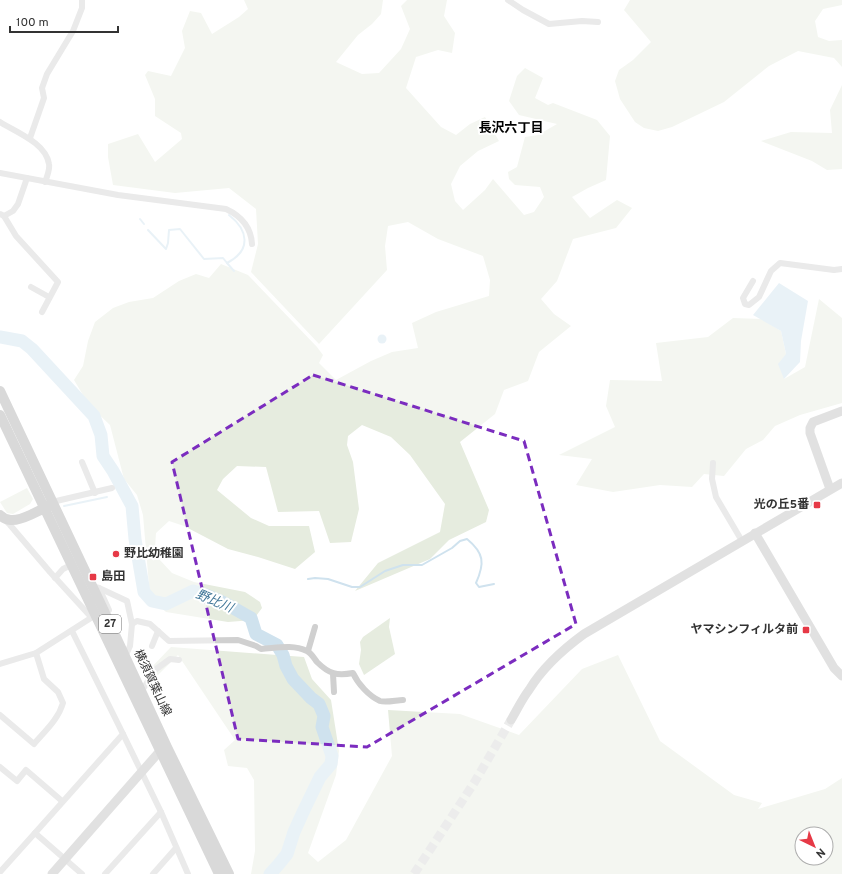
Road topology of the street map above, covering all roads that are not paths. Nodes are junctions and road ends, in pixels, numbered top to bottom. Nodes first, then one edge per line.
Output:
1 (82, 0) edge
2 (508, 0) edge
3 (598, 22) dead end
4 (0, 122) edge
5 (30, 138) junction
6 (0, 173) edge
7 (27, 178) junction
8 (45, 182) junction
9 (2, 215) edge
10 (252, 244) dead end
11 (842, 270) edge
12 (753, 281) dead end
13 (31, 287) dead end
14 (49, 297) junction
15 (42, 312) dead end
16 (0, 392) edge
17 (842, 410) edge
18 (0, 415) edge
19 (82, 462) dead end
20 (713, 464) dead end
21 (842, 483) edge
22 (112, 488) dead end
23 (830, 489) junction
24 (95, 493) junction
25 (48, 505) junction
26 (0, 516) edge
27 (755, 533) junction
28 (742, 541) junction
29 (71, 565) junction
30 (55, 578) junction
31 (96, 587) junction
32 (100, 613) junction
33 (132, 624) junction
34 (315, 627) dead end
35 (158, 630) junction
36 (72, 631) junction
37 (152, 646) dead end
38 (308, 651) junction
39 (36, 653) junction
40 (125, 657) junction
41 (179, 660) dead end
42 (0, 664) edge
43 (332, 674) junction
44 (842, 676) edge
45 (334, 692) dead end
46 (139, 695) junction
47 (403, 700) dead end
48 (0, 715) edge
49 (512, 720) tunnel mouth
50 (123, 734) junction
51 (164, 749) junction
52 (0, 767) edge
53 (142, 772) junction
54 (62, 801) junction
55 (161, 812) junction
56 (35, 832) junction
57 (176, 848) junction
58 (65, 859) junction
59 (0, 872) edge
60 (52, 874) edge
61 (82, 874) edge
62 (105, 874) edge
63 (153, 874) edge
64 (188, 874) edge
65 (219, 874) edge
66 (229, 874) edge

1 - 5 street
2 - 3 street
4 - 5 street
5 - 8 street
6 - 7 street
7 - 8 street
7 - 9 street
8 - 10 street
9 - 14 street
11 - 12 street
13 - 14 street
14 - 15 street
16 - 25 main road, 横須賀葉山線 / 27
17 - 23 street
18 - 25 main road, 横須賀葉山線 / 27
19 - 24 street
20 - 28 street
21 - 23 street
22 - 24 street
23 - 27 street
24 - 25 street
25 - 26 main road
25 - 29 main road, 横須賀葉山線 / 27
25 - 31 main road, 横須賀葉山線 / 27
26 - 30 street
27 - 28 street
27 - 44 street
28 - 49 street
29 - 30 street
29 - 32 main road, 横須賀葉山線 / 27
30 - 32 street
31 - 32 main road, 横須賀葉山線 / 27
31 - 33 street
32 - 36 street
32 - 40 main road, 横須賀葉山線 / 27
32 - 46 main road, 横須賀葉山線 / 27
33 - 35 street
33 - 40 street
34 - 38 street
35 - 37 street
35 - 38 street
36 - 39 street
36 - 50 street
38 - 43 street
39 - 42 street
39 - 48 street
40 - 46 main road, 横須賀葉山線 / 27
41 - 46 street
43 - 45 street
43 - 47 street
46 - 51 main road, 横須賀葉山線 / 27
50 - 53 street
50 - 54 street
51 - 53 street
51 - 65 main road, 横須賀葉山線 / 27
51 - 66 main road, 横須賀葉山線 / 27
52 - 54 street
53 - 55 street
53 - 58 street
54 - 56 street
55 - 57 street
55 - 62 street
56 - 58 street
56 - 59 street
57 - 63 street
57 - 64 street
58 - 60 street
58 - 61 street

